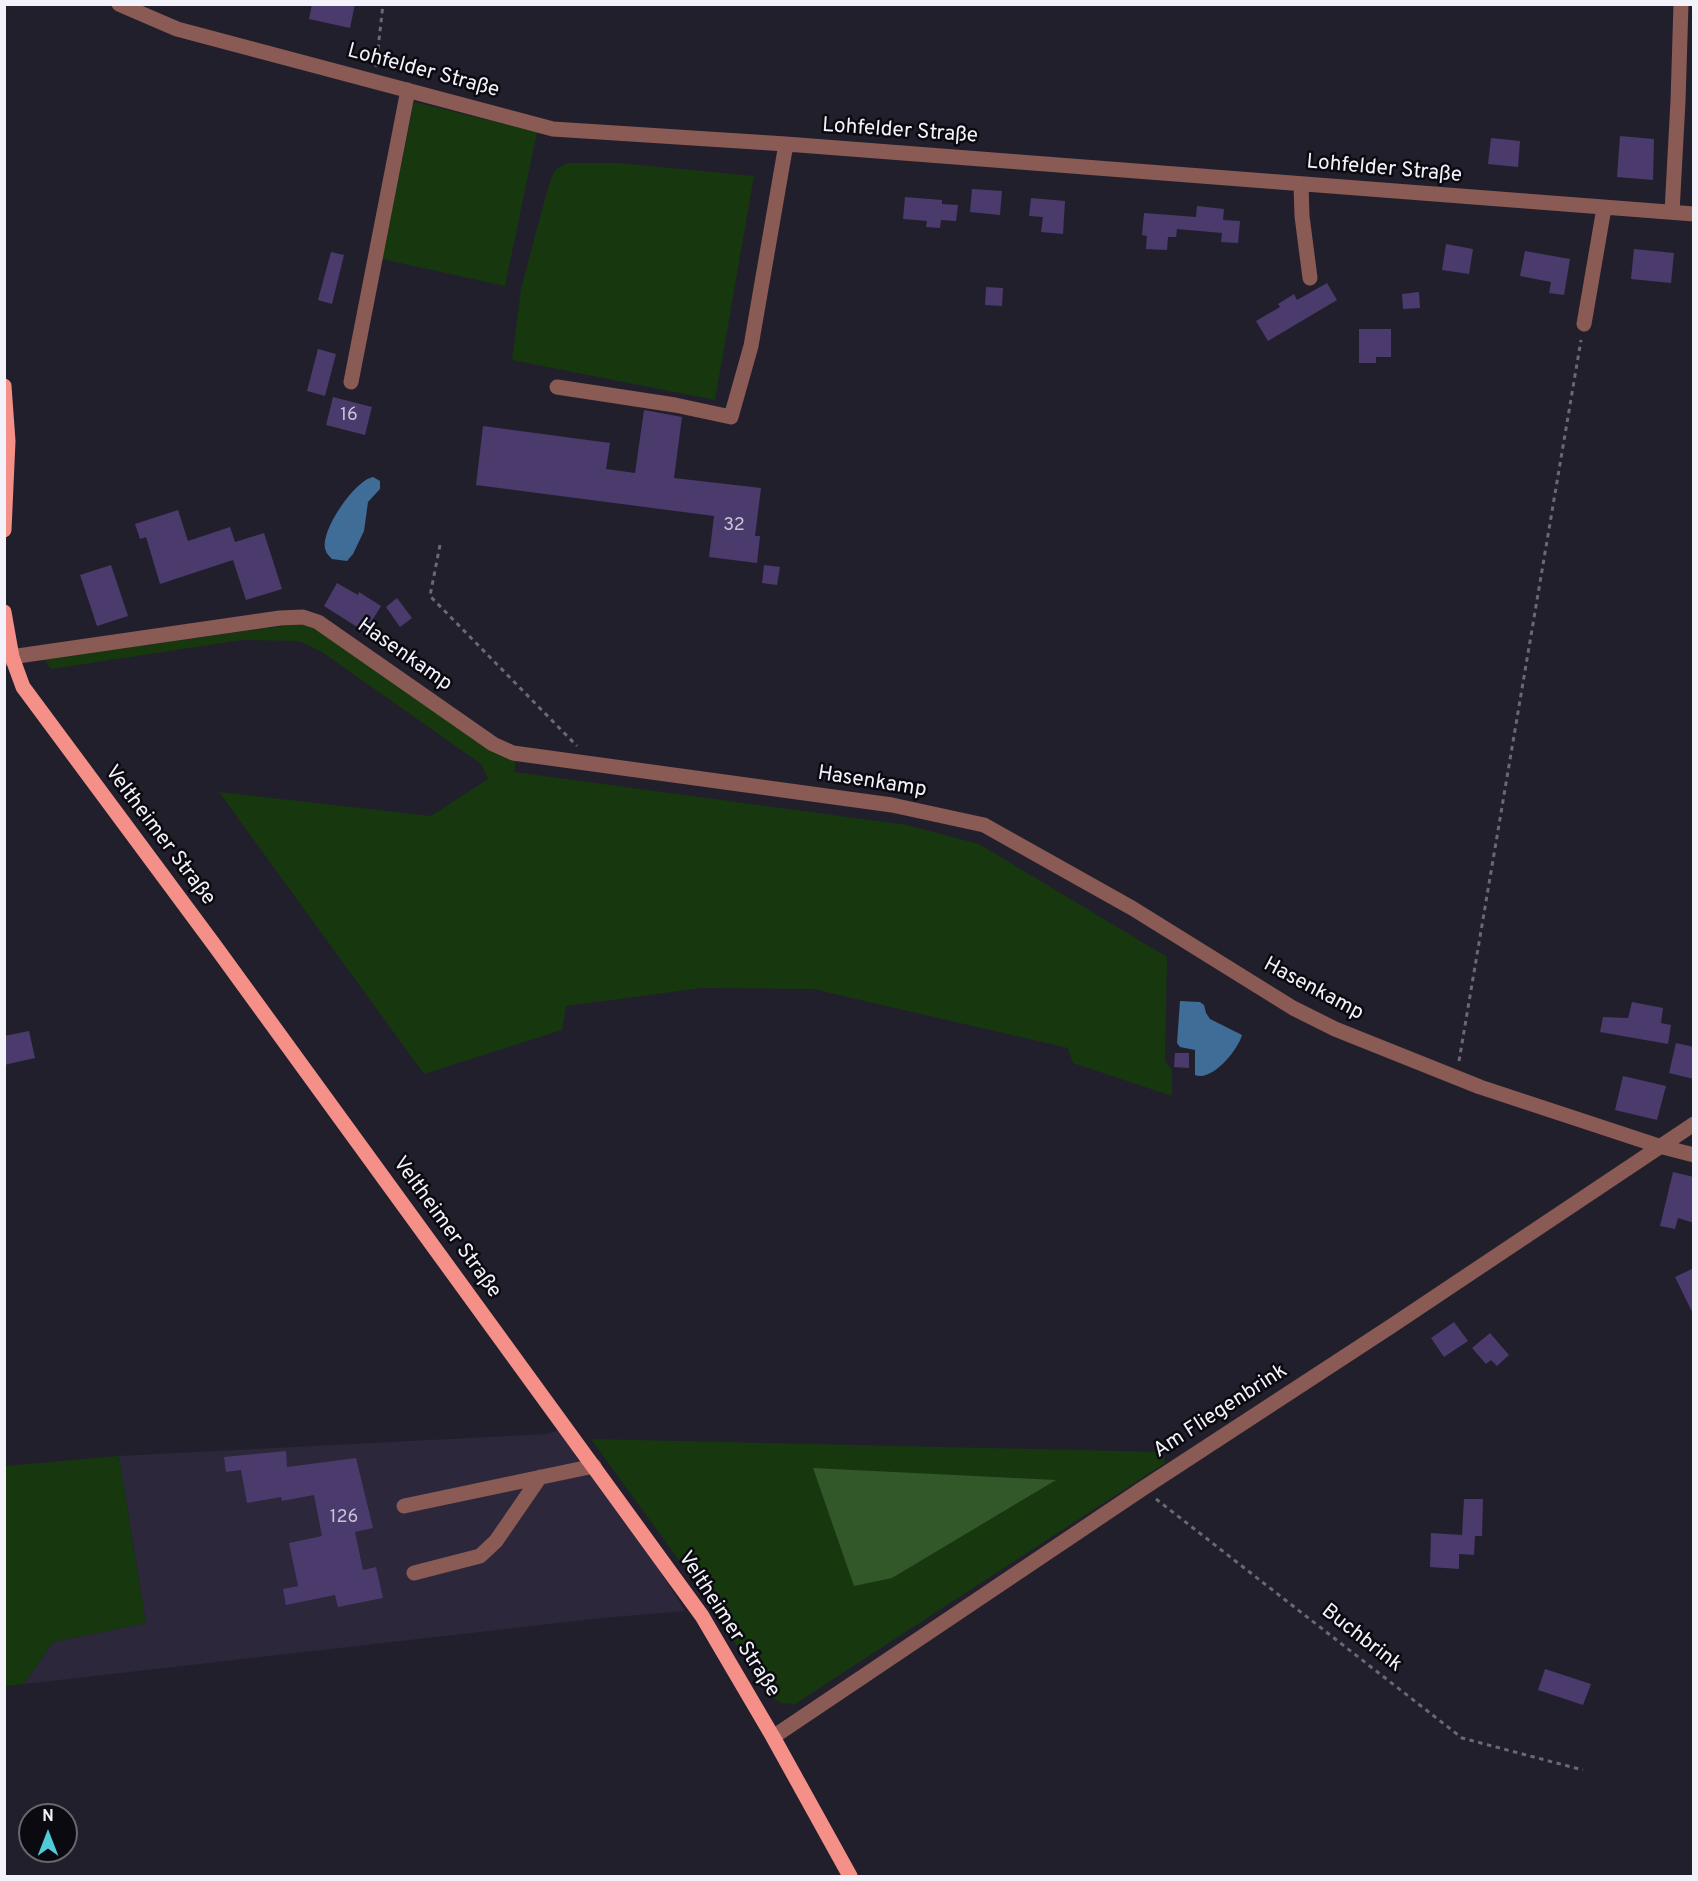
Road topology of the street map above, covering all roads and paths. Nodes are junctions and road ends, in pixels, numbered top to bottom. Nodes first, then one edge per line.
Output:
1 (119, 4) edge
2 (383, 4) edge
3 (1681, 4) edge
4 (373, 81) junction
5 (408, 90) junction
6 (786, 144) junction
7 (1300, 184) junction
8 (1604, 208) junction
9 (1672, 212) junction
10 (1694, 214) edge
11 (1310, 278) dead end
12 (1584, 324) joint
13 (351, 382) dead end
14 (4, 386) edge
15 (556, 387) dead end
16 (4, 530) edge
17 (440, 545) dead end
18 (4, 612) edge
19 (8, 658) edge
20 (586, 764) junction
21 (1458, 1078) junction
22 (1694, 1124) edge
23 (1659, 1146) junction
24 (1694, 1155) edge
25 (594, 1466) junction
26 (540, 1477) junction
27 (1143, 1489) junction
28 (404, 1506) dead end
29 (414, 1573) dead end
30 (773, 1737) junction
31 (1583, 1770) dead end
32 (850, 1876) edge

1 - 4 street, Lohfelder Straße
2 - 4 path
3 - 9 street
4 - 5 street, Lohfelder Straße
5 - 6 street, Lohfelder Straße
5 - 13 street
6 - 7 street, Lohfelder Straße
6 - 15 street
7 - 8 street, Lohfelder Straße
7 - 11 street
8 - 9 street, Lohfelder Straße
8 - 12 street
9 - 10 street, Lohfelder Straße
12 - 21 path
14 - 16 main road
17 - 20 path
18 - 19 main road, Veltheimer Straße
19 - 20 street, Hasenkamp
19 - 25 main road, Veltheimer Straße
20 - 21 street, Hasenkamp
21 - 23 street, Hasenkamp
22 - 23 street, Am Fliegenbrink
23 - 24 street, Hasenkamp
23 - 27 street, Am Fliegenbrink
25 - 26 street
25 - 30 main road, Veltheimer Straße
26 - 28 street
26 - 29 street
27 - 30 street, Am Fliegenbrink
27 - 31 path, Buchbrink
30 - 32 main road, Veltheimer Straße

